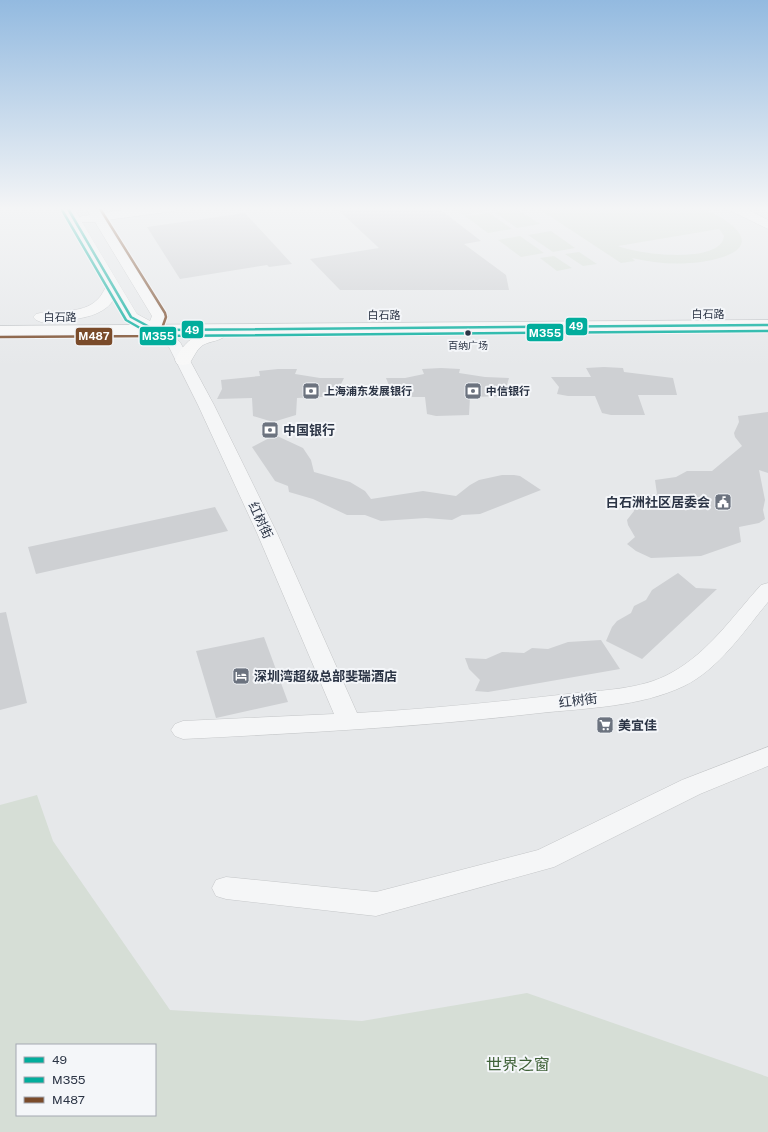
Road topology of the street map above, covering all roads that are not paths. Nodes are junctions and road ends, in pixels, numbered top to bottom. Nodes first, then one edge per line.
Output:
1 (98, 260) edge
2 (122, 260) edge
3 (113, 286) junction
4 (768, 313) edge
5 (41, 317) junction
6 (131, 317) junction
7 (0, 318) edge
8 (158, 323) junction
9 (768, 325) edge
10 (239, 329) junction
11 (0, 331) edge
12 (183, 360) junction
13 (768, 589) edge
14 (349, 721) junction
15 (183, 730) dead end
16 (768, 756) edge
17 (226, 888) dead end

1 - 3 main road
2 - 8 main road
3 - 5 main road
3 - 6 main road
4 - 8 main road, 白石路
5 - 6 main road, 白石路
5 - 7 main road, 白石路
6 - 8 main road
8 - 10 main road, 白石路
8 - 11 main road, 白石路
8 - 12 street, 红树街
9 - 10 main road, 白石路
10 - 12 main road
12 - 14 street, 红树街
13 - 14 street, 红树街
14 - 15 street, 红树街
16 - 17 street

